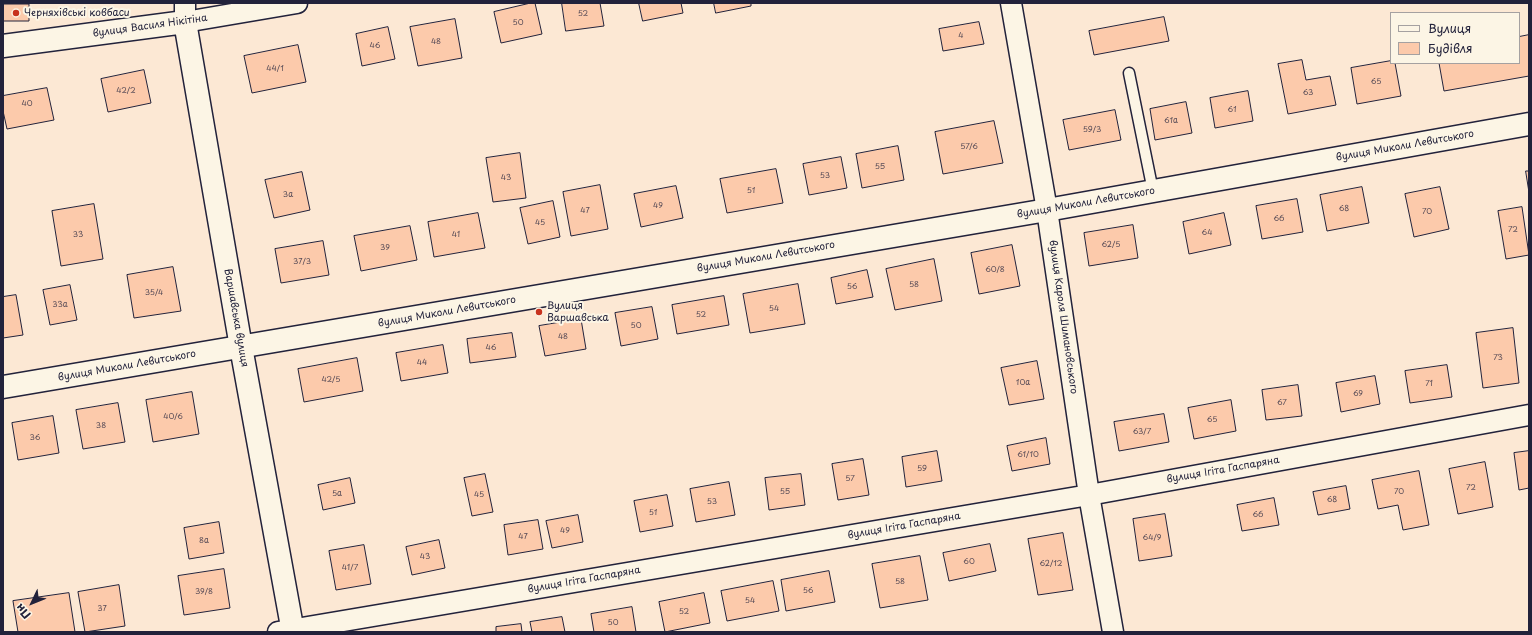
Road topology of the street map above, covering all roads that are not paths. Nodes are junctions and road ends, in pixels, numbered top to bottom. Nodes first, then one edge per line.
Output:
1 (297, 3) edge
2 (1011, 3) edge
3 (185, 12) edge
4 (3, 46) edge
5 (1129, 73) dead end
6 (1529, 124) edge
7 (1153, 191) junction
8 (1047, 210) junction
9 (241, 346) junction
10 (3, 387) edge
11 (1529, 415) edge
12 (1089, 495) junction
13 (288, 631) edge
14 (1113, 632) edge

1 - 3 street, вулиця Василя Нікітіна
2 - 8 street, вулиця Кароля Шимановського
3 - 4 main road, вулиця Василя Нікітіна
3 - 9 main road, Варшавська вулиця
5 - 7 lane
6 - 7 main road, вулиця Миколи Левитського
7 - 8 main road, вулиця Миколи Левитського
8 - 9 main road, вулиця Миколи Левитського
8 - 12 street, вулиця Кароля Шимановського
9 - 10 main road, вулиця Миколи Левитського
9 - 13 main road, Варшавська вулиця
11 - 12 street, вулиця Ігіта Гаспаряна
12 - 13 street, вулиця Ігіта Гаспаряна
12 - 14 street, вулиця Кароля Шимановського

